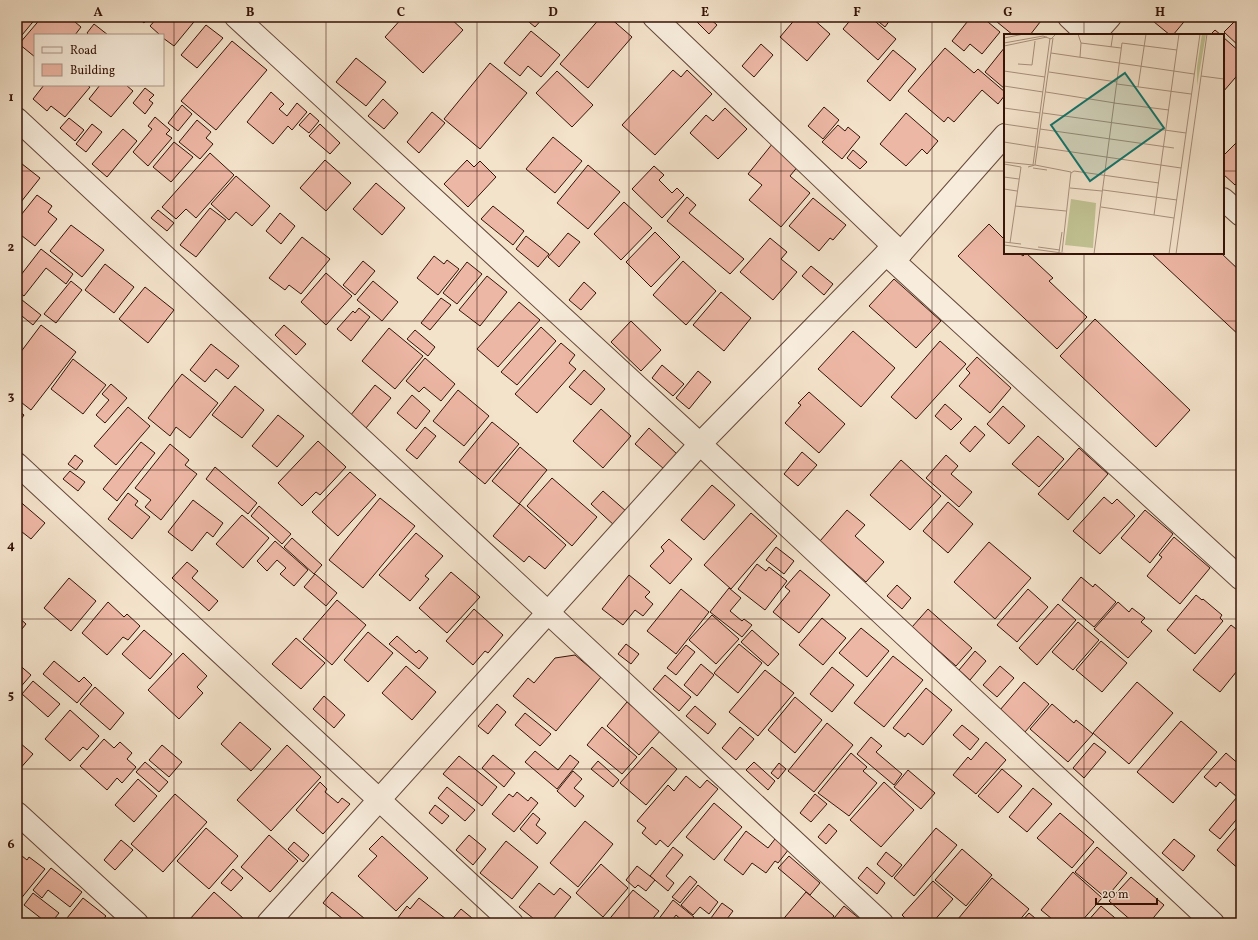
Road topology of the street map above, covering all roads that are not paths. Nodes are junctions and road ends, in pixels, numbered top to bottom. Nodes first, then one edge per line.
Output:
1 (236, 17) edge
2 (654, 17) edge
3 (1068, 17) edge
4 (1110, 17) edge
5 (1087, 34) edge
6 (1095, 34) edge
7 (17, 119) edge
8 (1004, 136) edge
9 (1224, 199) edge
10 (1241, 215) edge
11 (894, 254) junction
12 (700, 444) junction
13 (17, 464) edge
14 (1241, 579) edge
15 (548, 614) junction
16 (379, 800) junction
17 (17, 813) edge
18 (137, 923) edge
19 (268, 923) edge
20 (512, 923) edge
21 (882, 923) edge
22 (1213, 923) edge

1 - 12 street
2 - 11 street
3 - 5 street
4 - 6 street
7 - 15 street
8 - 11 street
9 - 10 street
11 - 12 street
11 - 14 street
12 - 15 street
12 - 22 street
13 - 16 street
15 - 16 street
15 - 21 street
16 - 19 street
16 - 20 street
17 - 18 street

